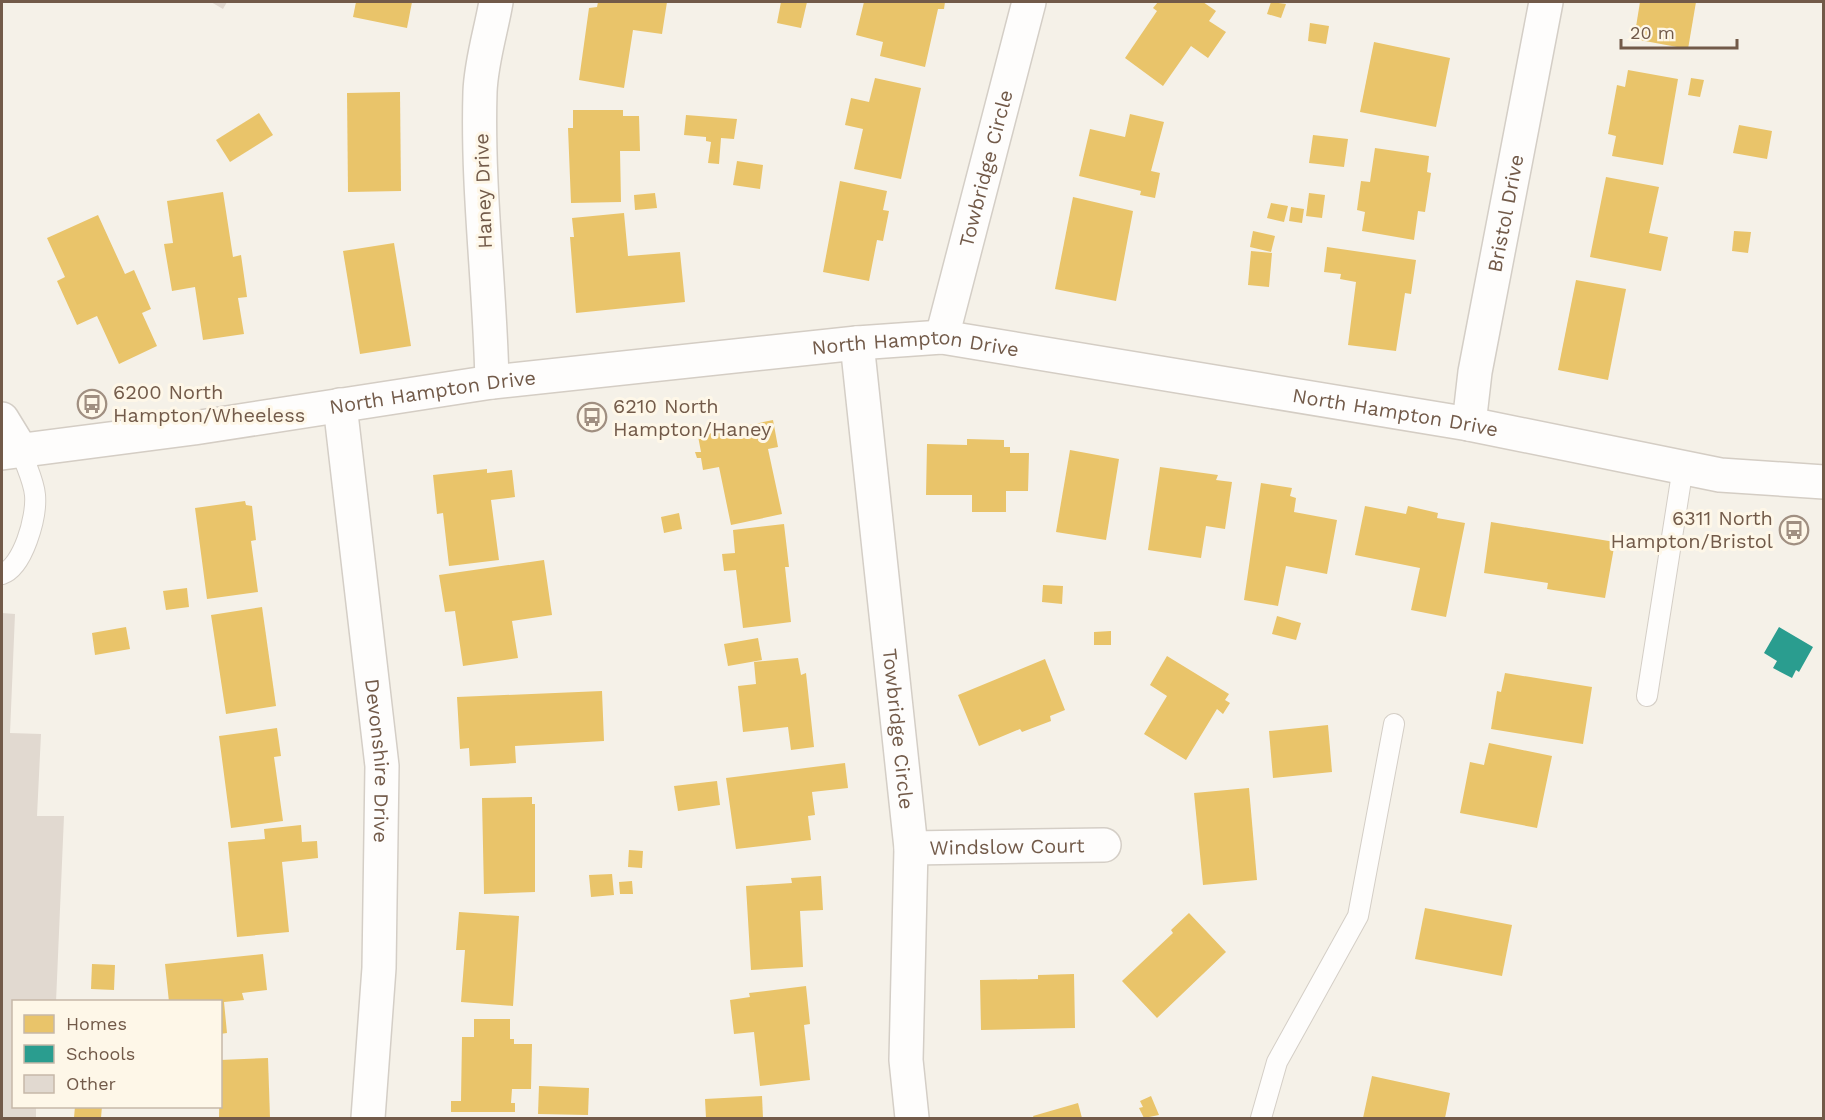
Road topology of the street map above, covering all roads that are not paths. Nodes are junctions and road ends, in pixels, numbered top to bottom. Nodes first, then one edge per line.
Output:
1 (496, 2) edge
2 (1029, 2) edge
3 (1546, 2) edge
4 (942, 337) junction
5 (857, 343) junction
6 (492, 382) junction
7 (340, 405) junction
8 (2, 419) edge
9 (1468, 424) junction
10 (11, 452) edge
11 (1683, 467) junction
12 (1824, 482) edge
13 (2, 574) edge
14 (1647, 696) dead end
15 (1394, 724) dead end
16 (1104, 845) dead end
17 (911, 848) junction
18 (368, 1119) edge
19 (912, 1119) edge
20 (1261, 1119) edge

1 - 6 street, Haney Drive
2 - 4 street, Towbridge Circle
3 - 9 street, Bristol Drive
4 - 5 street, North Hampton Drive
4 - 9 street, North Hampton Drive
5 - 6 street, North Hampton Drive
5 - 17 street, Towbridge Circle
6 - 7 street, North Hampton Drive
7 - 10 street, North Hampton Drive
7 - 18 street, Devonshire Drive
8 - 10 street
9 - 11 street, North Hampton Drive
10 - 13 lane
11 - 12 street, North Hampton Drive
11 - 14 lane
15 - 20 lane
16 - 17 street, Windslow Court
17 - 19 street, Towbridge Circle

